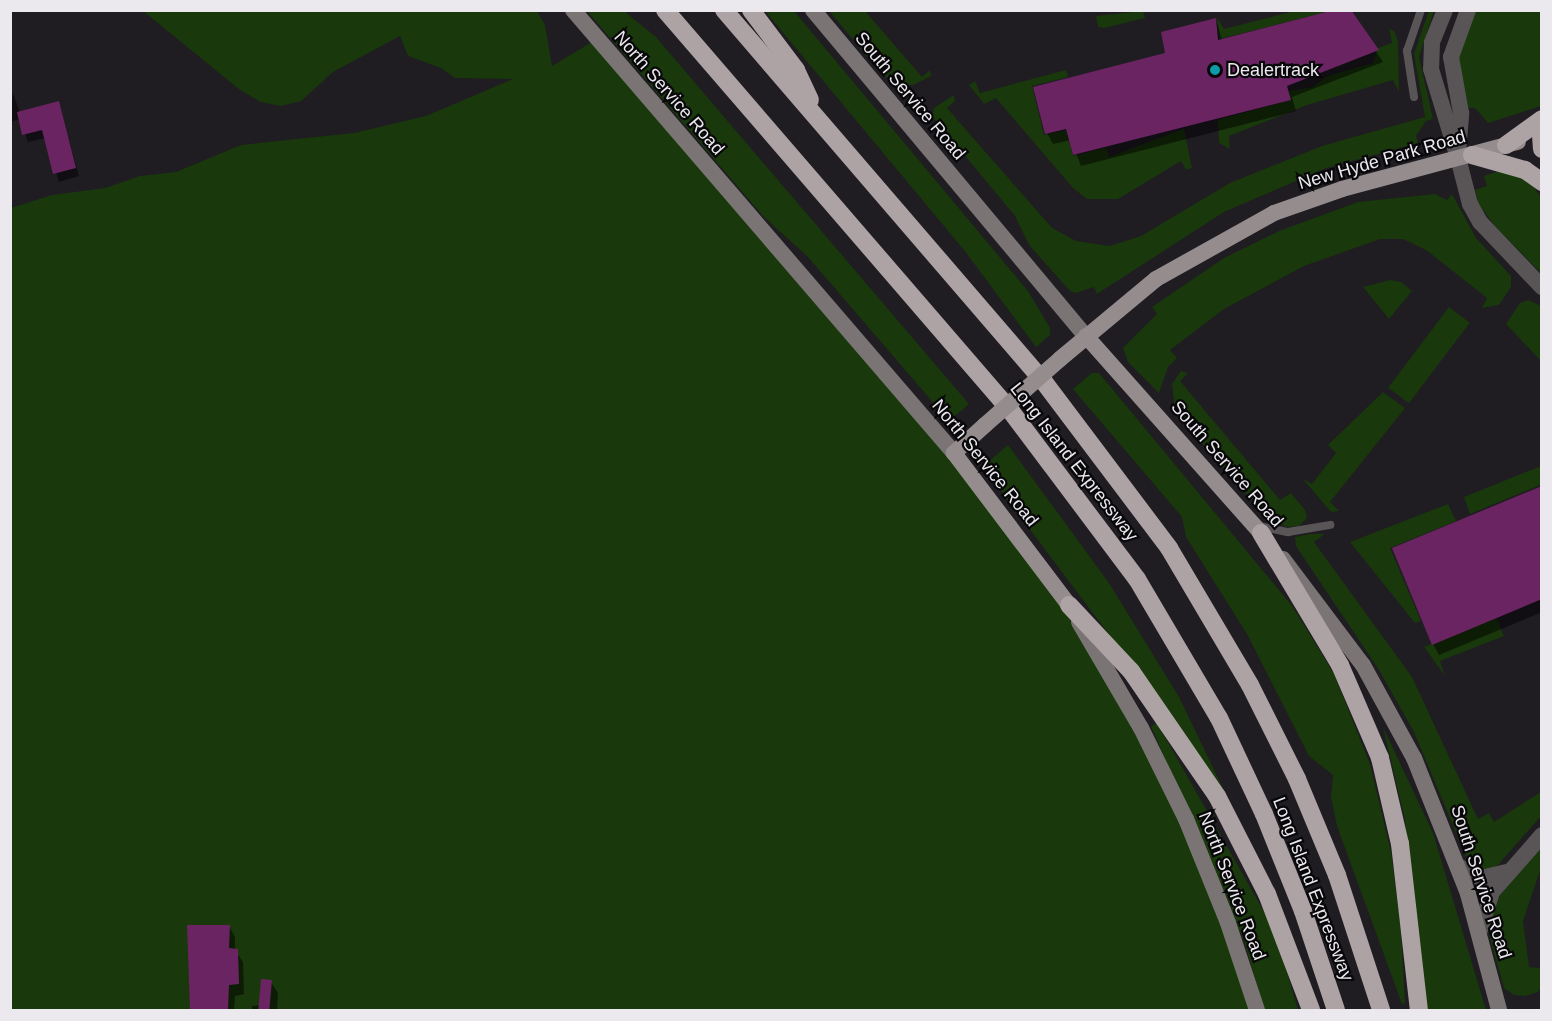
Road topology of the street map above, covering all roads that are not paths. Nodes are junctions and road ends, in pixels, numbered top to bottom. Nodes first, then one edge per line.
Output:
1 (573, 10) edge
2 (665, 10) edge
3 (724, 10) edge
4 (751, 10) edge
5 (813, 10) edge
6 (1421, 10) edge
7 (1444, 10) edge
8 (1468, 10) edge
9 (1414, 97) dead end
10 (818, 118) junction
11 (1542, 119) edge
12 (1541, 135) edge
13 (1506, 145) junction
14 (1542, 149) edge
15 (1465, 157) junction
16 (1542, 182) edge
17 (1542, 287) edge
18 (1086, 336) junction
19 (954, 453) junction
20 (1330, 525) dead end
21 (1257, 529) junction
22 (1069, 605) junction
23 (1542, 835) edge
24 (1458, 866) junction
25 (1506, 872) junction
26 (1479, 933) junction
27 (1257, 1011) edge
28 (1311, 1011) edge
29 (1336, 1011) edge
30 (1381, 1011) edge
31 (1419, 1011) edge
32 (1499, 1011) edge

1 - 19 main road, North Service Road
2 - 29 highway, Long Island Expressway
3 - 10 highway, Long Island Expressway
4 - 10 highway
5 - 18 main road, South Service Road
6 - 9 lane
7 - 15 street
8 - 15 street
10 - 30 highway, Long Island Expressway
11 - 13 highway
12 - 13 main road, New Hyde Park Road
12 - 14 highway
13 - 15 main road, New Hyde Park Road
15 - 16 highway
15 - 17 street
15 - 18 main road, New Hyde Park Road
18 - 19 main road, New Hyde Park Road, bridge
18 - 21 main road, South Service Road
19 - 22 main road, North Service Road
20 - 21 lane
21 - 24 main road, South Service Road
21 - 31 highway
22 - 27 main road, North Service Road
22 - 28 highway
23 - 25 street
24 - 25 street
24 - 26 main road, South Service Road
25 - 26 street
26 - 32 main road, South Service Road

